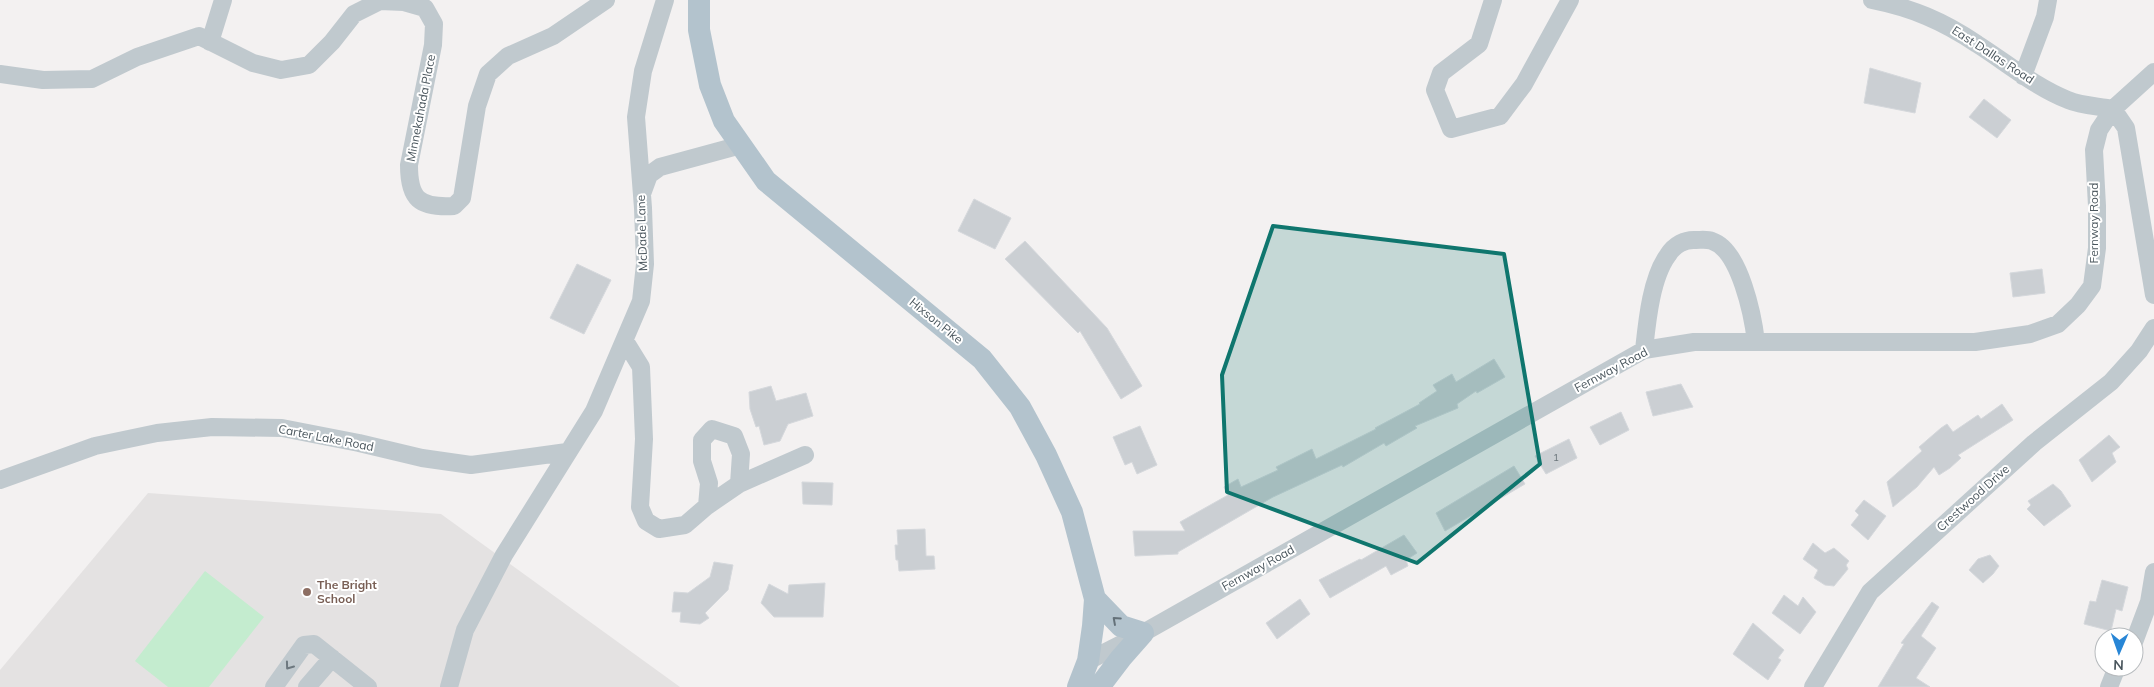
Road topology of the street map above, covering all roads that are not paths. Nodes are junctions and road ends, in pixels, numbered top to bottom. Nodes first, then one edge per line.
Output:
1 (223, 0) edge
2 (606, 0) edge
3 (665, 0) edge
4 (699, 0) edge
5 (1493, 0) edge
6 (1570, 0) edge
7 (1872, 0) edge
8 (2048, 0) edge
9 (210, 42) junction
10 (2154, 72) edge
11 (0, 74) edge
12 (2023, 76) junction
13 (2113, 109) junction
14 (740, 145) junction
15 (642, 195) junction
16 (2154, 295) edge
17 (2154, 328) edge
18 (625, 341) junction
19 (1756, 342) junction
20 (1644, 350) junction
21 (567, 452) junction
22 (805, 455) dead end
23 (0, 480) edge
24 (739, 484) junction
25 (707, 506) junction
26 (2154, 572) edge
27 (1094, 600) junction
28 (2140, 627) edge
29 (1143, 633) junction
30 (332, 658) junction
31 (1088, 662) junction
32 (357, 683) edge
33 (274, 687) edge
34 (307, 687) edge
35 (450, 687) edge
36 (1078, 687) edge
37 (1099, 687) edge
38 (1814, 687) edge

1 - 9 street
2 - 9 street, Minnekahada Place
3 - 15 street, McDade Lane
4 - 14 main road, Hixson Pike
5 - 6 street
7 - 12 street, East Dallas Road
8 - 12 street
9 - 11 street, Minnekahada Place
10 - 13 street, Fernway Road
12 - 13 street, East Dallas Road
13 - 16 street
13 - 19 street, Fernway Road
14 - 15 street
14 - 27 main road, Hixson Pike
15 - 18 street, McDade Lane
17 - 38 street, Crestwood Drive
18 - 21 street, McDade Lane
18 - 25 street
19 - 20 street, Fernway Road
19 - 20 street
20 - 29 street, Fernway Road
21 - 23 street, Carter Lake Road
21 - 35 street, McDade Lane
22 - 24 street
24 - 25 street
24 - 25 street
26 - 28 street
29 -> 27 main road
27 - 31 main road, Hixson Pike
29 - 31 street, Fernway Road
29 - 37 main road
30 - 32 street
30 -> 33 street
30 - 34 street
31 - 36 main road, Hixson Pike

